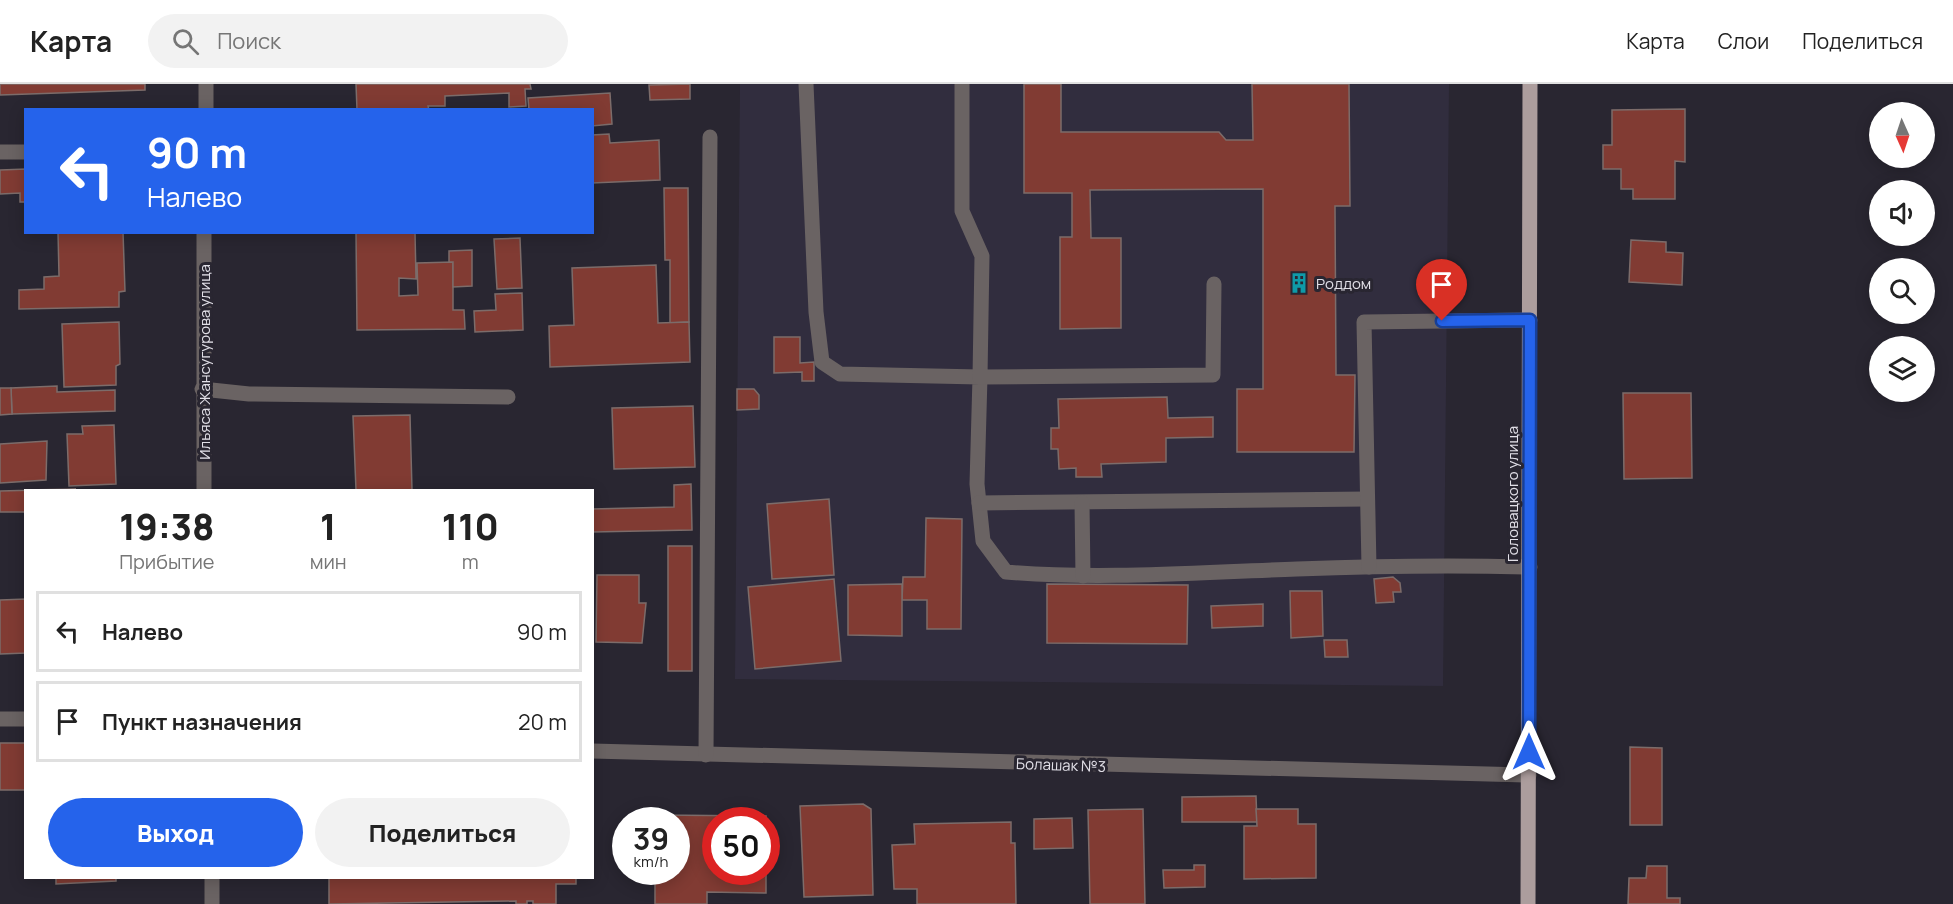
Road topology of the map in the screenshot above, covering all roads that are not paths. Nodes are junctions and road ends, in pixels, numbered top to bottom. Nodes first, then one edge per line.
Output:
1 (206, 84) edge
2 (806, 84) edge
3 (962, 84) edge
4 (1530, 84) edge
5 (206, 108) edge
6 (710, 136) dead end
7 (0, 152) edge
8 (24, 152) edge
9 (204, 234) edge
10 (1214, 284) dead end
11 (1530, 320) junction
12 (980, 377) junction
13 (202, 389) junction
14 (507, 397) dead end
15 (204, 489) edge
16 (1367, 499) junction
17 (1082, 502) junction
18 (979, 503) junction
19 (1369, 567) junction
20 (1530, 567) junction
21 (1083, 576) junction
22 (0, 719) edge
23 (24, 719) edge
24 (594, 751) edge
25 (706, 755) junction
26 (1529, 775) junction
27 (212, 879) edge
28 (212, 904) edge
29 (1528, 904) edge

1 - 5 street
2 - 12 street
3 - 12 street
4 - 11 main road, Головацкого улица
6 - 25 street
7 - 8 street
9 - 13 street, Ильяса Жансугурова улица
10 - 12 street
11 - 16 street
11 - 20 main road, Головацкого улица
12 - 18 street
13 - 14 street
13 - 15 street, Ильяса Жансугурова улица
16 - 17 street
16 - 19 street
17 - 18 street
17 - 21 street
18 - 21 street
19 - 20 street
19 - 21 street
20 - 26 main road, Головацкого улица
22 - 23 street
24 - 25 street, Болашак №3
25 - 26 street, Болашак №3
26 - 29 main road, Головацкого улица
27 - 28 street

